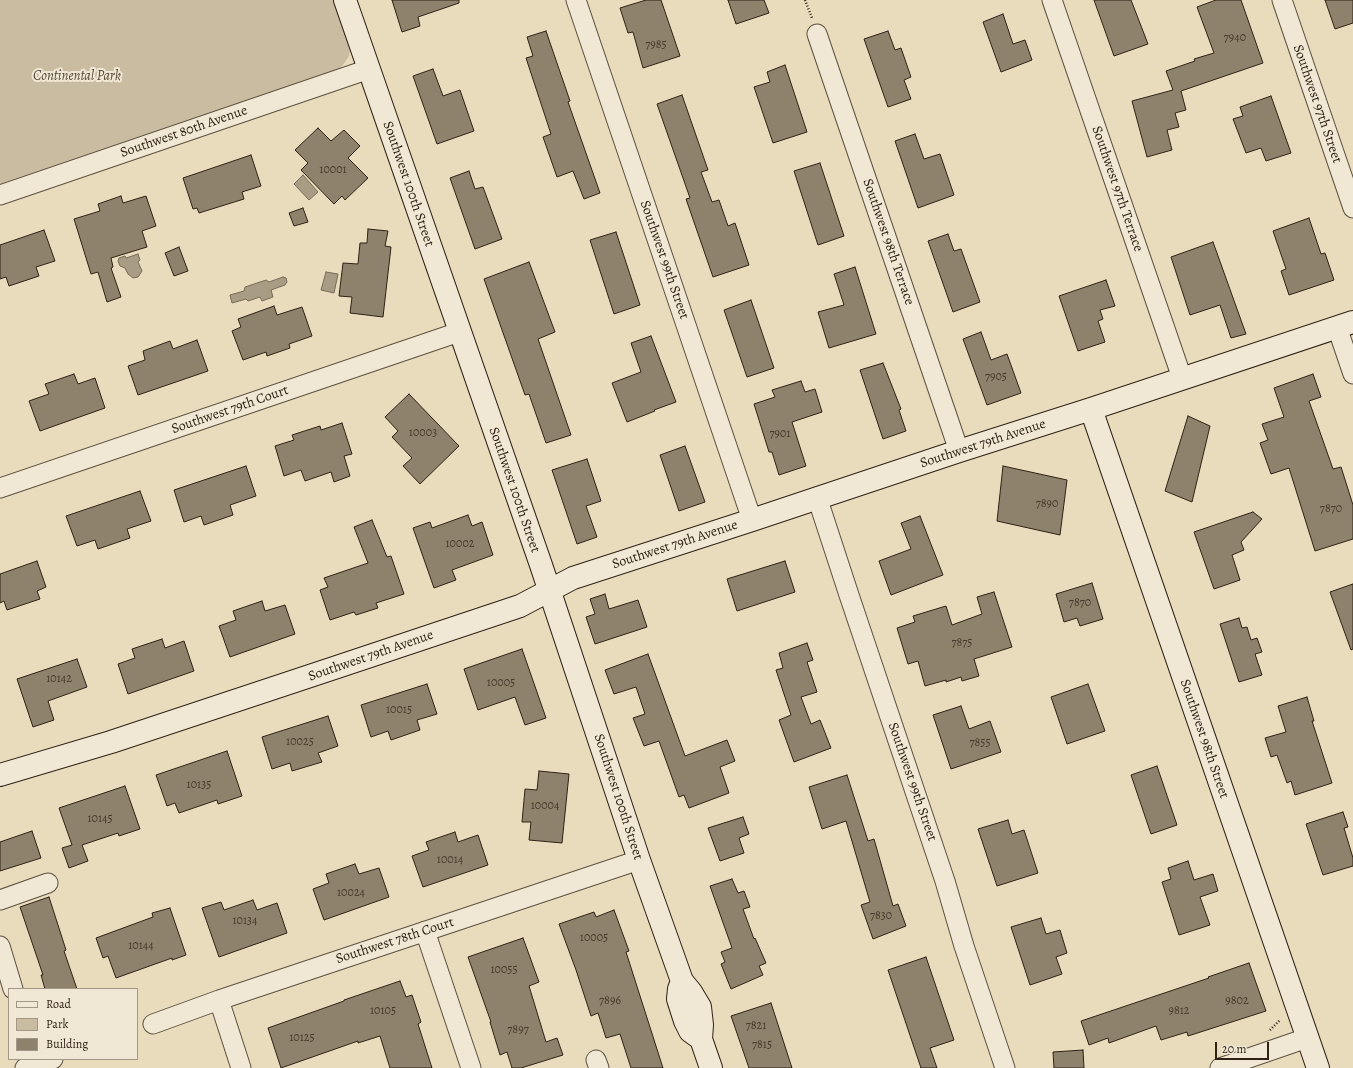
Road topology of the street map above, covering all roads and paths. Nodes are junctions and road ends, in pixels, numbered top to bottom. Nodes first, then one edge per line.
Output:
1 (345, 0) edge
2 (576, 0) edge
3 (1052, 0) edge
4 (1282, 0) edge
5 (817, 34) dead end
6 (369, 70) junction
7 (0, 195) edge
8 (1353, 208) edge
9 (1345, 324) edge
10 (459, 332) junction
11 (1353, 374) edge
12 (1182, 378) junction
13 (1091, 409) junction
14 (959, 451) junction
15 (0, 488) edge
16 (818, 497) junction
17 (752, 520) junction
18 (549, 591) junction
19 (0, 775) edge
20 (639, 860) junction
21 (48, 883) dead end
22 (0, 900) edge
23 (425, 931) junction
24 (0, 946) edge
25 (13, 988) edge
26 (219, 1000) junction
27 (1284, 1021) dead end
28 (153, 1024) dead end
29 (1270, 1030) dead end
30 (1307, 1038) junction
31 (241, 1068) edge
32 (471, 1068) edge
33 (711, 1068) edge
34 (1005, 1068) edge
35 (1220, 1068) edge
36 (1318, 1068) edge

1 - 6 street, Southwest 100th Street
2 - 17 street, Southwest 99th Street
3 - 12 street, Southwest 97th Terrace
4 - 8 street, Southwest 97th Street
5 - 14 street, Southwest 98th Terrace
6 - 7 street, Southwest 80th Avenue
6 - 10 street, Southwest 100th Street
9 - 11 street
9 - 12 street, Southwest 79th Avenue
10 - 15 street, Southwest 79th Court
10 - 18 street, Southwest 100th Street
12 - 13 street, Southwest 79th Avenue
13 - 14 street, Southwest 79th Avenue
13 - 30 street, Southwest 98th Street
14 - 16 street, Southwest 79th Avenue
16 - 17 street, Southwest 79th Avenue
16 - 34 street, Southwest 99th Street
17 - 18 street, Southwest 79th Avenue
18 - 19 street, Southwest 79th Avenue
18 - 20 street, Southwest 100th Street
20 - 23 street, Southwest 78th Court
20 - 33 street, Southwest 100th Street
21 - 22 street
23 - 26 street, Southwest 78th Court
23 - 32 street
24 - 25 street
26 - 28 street, Southwest 78th Court
26 - 31 street
27 - 29 path
30 - 35 street
30 - 36 street, Southwest 98th Street

